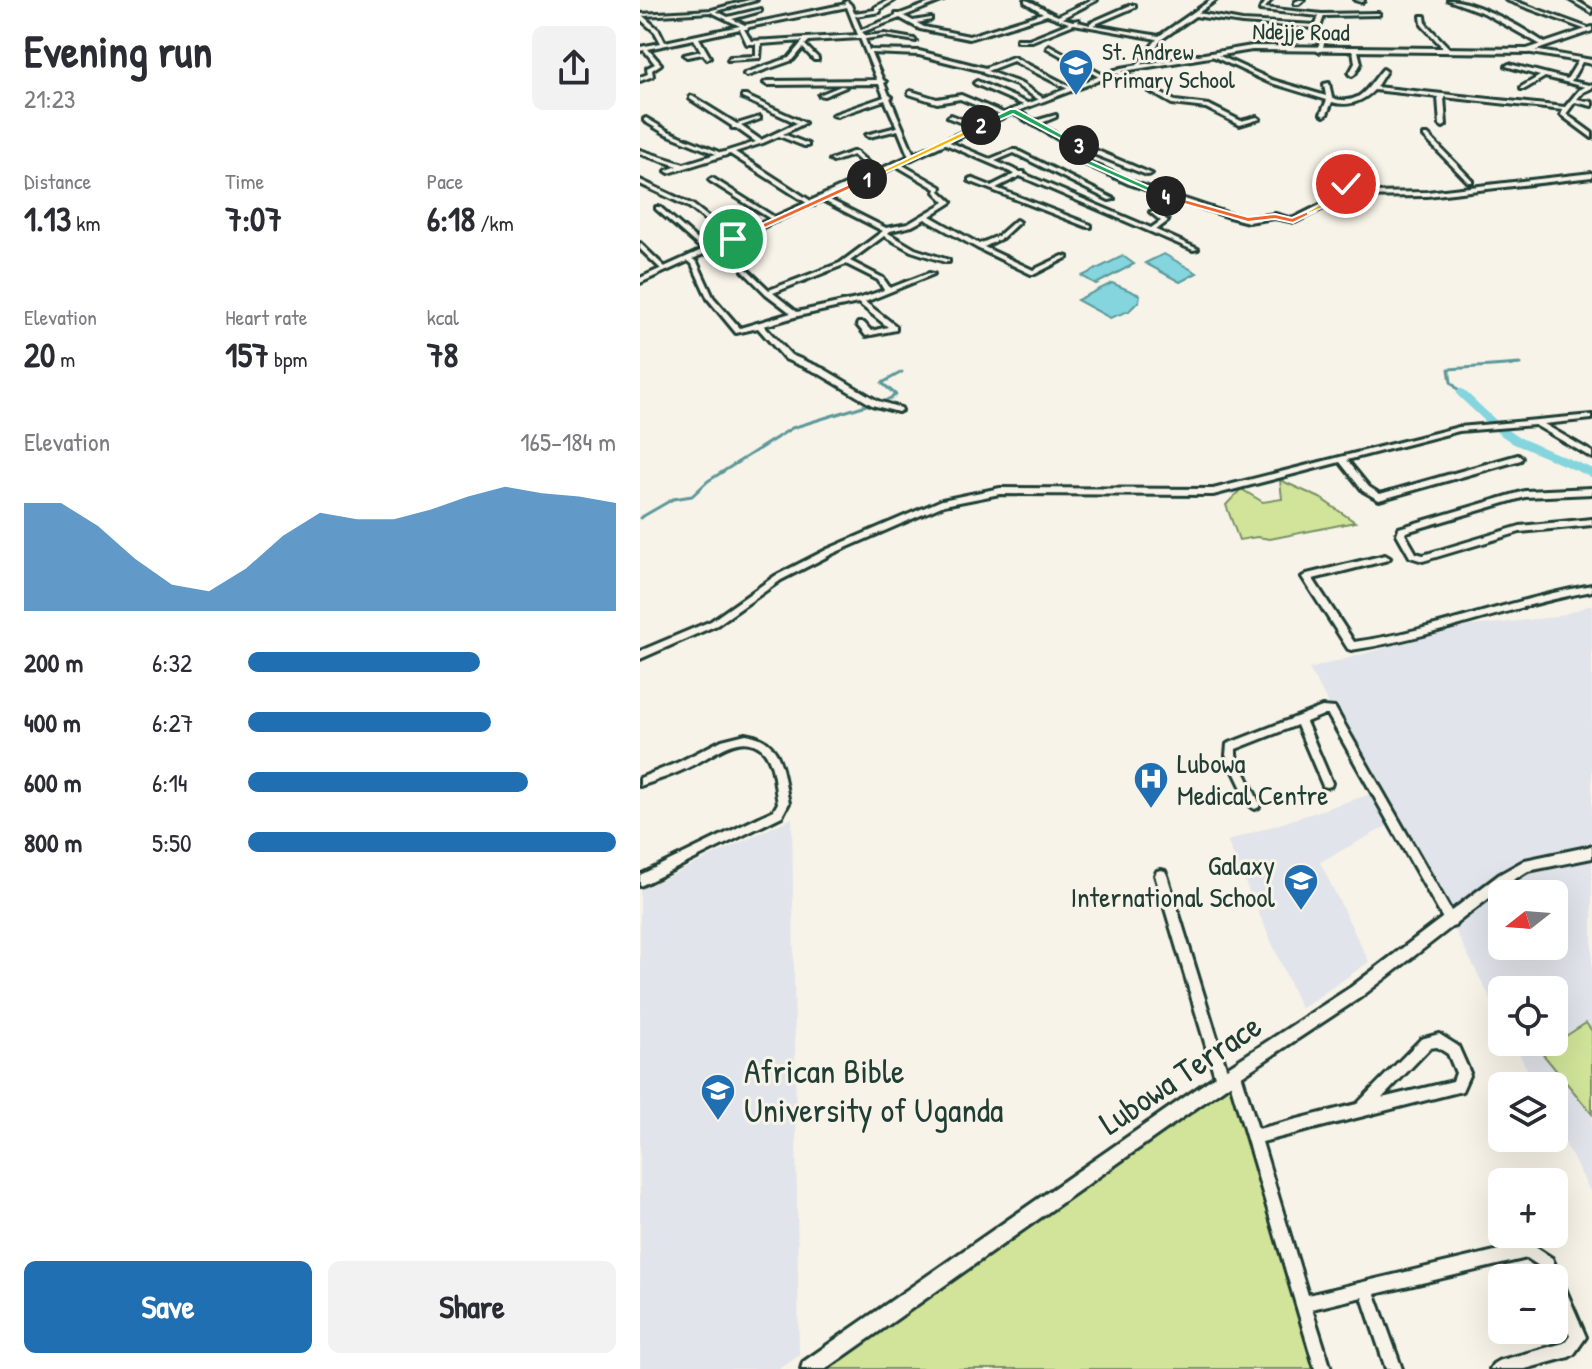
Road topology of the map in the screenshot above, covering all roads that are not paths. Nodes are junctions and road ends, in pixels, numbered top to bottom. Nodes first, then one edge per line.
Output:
1 (755, 0) edge
2 (893, 0) edge
3 (942, 0) edge
4 (1095, 0) edge
5 (1214, 0) edge
6 (1269, 0) edge
7 (1450, 0) edge
8 (1508, 0) edge
9 (1572, 0) edge
10 (745, 1) edge
11 (1027, 1) edge
12 (1300, 1) edge
13 (848, 2) edge
14 (1133, 6) dead end
15 (759, 10) dead end
16 (712, 11) junction
17 (1592, 12) edge
18 (1299, 13) junction
19 (1046, 14) junction
20 (1193, 14) junction
21 (1378, 14) dead end
22 (853, 15) junction
23 (898, 15) junction
24 (1322, 15) junction
25 (640, 16) edge
26 (1423, 17) dead end
27 (730, 18) junction
28 (1058, 18) junction
29 (929, 19) dead end
30 (1077, 21) junction
31 (911, 23) junction
32 (1092, 24) junction
33 (1318, 27) junction
34 (744, 28) junction
35 (1590, 29) edge
36 (864, 35) junction
37 (696, 38) junction
38 (1160, 38) junction
39 (914, 40) dead end
40 (1019, 40) dead end
41 (759, 43) junction
42 (806, 43) junction
43 (664, 44) junction
44 (1545, 45) junction
45 (1049, 47) dead end
46 (642, 49) edge
47 (1319, 50) junction
48 (870, 51) junction
49 (1355, 51) junction
50 (1449, 51) junction
51 (1528, 51) junction
52 (1211, 54) junction
53 (687, 55) dead end
54 (730, 59) dead end
55 (791, 59) junction
56 (816, 59) dead end
57 (1581, 60) junction
58 (1592, 62) edge
59 (1140, 65) junction
60 (1509, 66) dead end
61 (796, 67) dead end
62 (1117, 71) junction
63 (1383, 71) dead end
64 (985, 72) dead end
65 (747, 74) dead end
66 (1352, 74) dead end
67 (1545, 75) junction
68 (1101, 76) junction
69 (640, 79) edge
70 (1569, 80) junction
71 (883, 82) junction
72 (767, 83) dead end
73 (977, 83) dead end
74 (1327, 84) dead end
75 (843, 85) junction
76 (1591, 86) edge
77 (1070, 88) junction
78 (1374, 88) junction
79 (1523, 88) dead end
80 (911, 93) dead end
81 (822, 95) dead end
82 (1441, 96) junction
83 (744, 97) dead end
84 (889, 97) junction
85 (692, 98) dead end
86 (1041, 99) junction
87 (1574, 100) junction
88 (1330, 101) junction
89 (1500, 104) junction
90 (1592, 104) edge
91 (1028, 105) junction
92 (1566, 109) junction
93 (1009, 113) junction
94 (1324, 114) dead end
95 (835, 115) dead end
96 (1054, 116) dead end
97 (1501, 116) dead end
98 (951, 117) dead end
99 (758, 118) dead end
100 (1257, 119) dead end
101 (646, 120) dead end
102 (1035, 123) junction
103 (1443, 125) dead end
104 (734, 127) junction
105 (977, 127) junction
106 (901, 128) junction
107 (779, 134) junction
108 (869, 135) dead end
109 (1426, 136) dead end
110 (1592, 136) edge
111 (761, 142) junction
112 (945, 142) junction
113 (806, 145) dead end
114 (1028, 145) dead end
115 (1084, 147) junction
116 (1014, 151) junction
117 (640, 152) edge
118 (731, 152) junction
119 (718, 153) junction
120 (912, 157) junction
121 (833, 160) dead end
122 (992, 160) junction
123 (1344, 163) dead end
124 (899, 165) junction
125 (684, 166) junction
126 (669, 171) dead end
127 (1022, 173) junction
128 (878, 174) junction
129 (1149, 174) dead end
130 (1592, 175) edge
131 (712, 180) dead end
132 (971, 180) dead end
133 (1470, 181) dead end
134 (640, 182) edge
135 (991, 188) junction
136 (1368, 193) junction
137 (824, 199) junction
138 (1111, 199) dead end
139 (812, 204) junction
140 (658, 208) dead end
141 (1153, 212) dead end
142 (927, 217) junction
143 (776, 220) junction
144 (1016, 222) dead end
145 (1089, 226) dead end
146 (1151, 231) junction
147 (887, 233) junction
148 (733, 239) junction
149 (640, 245) edge
150 (979, 247) junction
151 (1195, 249) dead end
152 (707, 251) junction
153 (1065, 257) dead end
154 (689, 259) junction
155 (845, 261) junction
156 (947, 261) dead end
157 (665, 270) junction
158 (745, 270) dead end
159 (931, 274) dead end
160 (640, 281) edge
161 (888, 291) junction
162 (768, 293) junction
163 (860, 300) junction
164 (796, 314) junction
165 (861, 325) dead end
166 (760, 326) junction
167 (898, 410) dead end
168 (1592, 417) edge
169 (1538, 423) junction
170 (1592, 455) edge
171 (1518, 458) dead end
172 (1342, 459) junction
173 (1592, 491) edge
174 (1592, 522) edge
175 (1385, 558) dead end
176 (1592, 588) edge
177 (640, 655) edge
178 (1300, 720) junction
179 (640, 782) edge
180 (1327, 783) dead end
181 (1255, 804) dead end
182 (1592, 852) edge
183 (1161, 875) dead end
184 (640, 881) edge
185 (1451, 922) junction
186 (1228, 1076) junction
187 (1362, 1109) junction
188 (1253, 1137) junction
189 (1366, 1288) junction
190 (1303, 1304) junction
191 (810, 1369) edge
192 (1323, 1369) edge
193 (1394, 1369) edge
194 (1498, 1369) edge

1 - 10 street
2 - 22 street
3 - 23 street
4 - 28 street
5 - 20 street
6 - 18 street
7 - 44 street
8 - 35 street
9 - 17 street
10 - 16 street
11 - 19 street
12 - 18 street
13 - 22 street
13 - 34 street
14 - 32 street
15 - 27 street
16 - 25 street
16 - 27 street
18 - 24 street
19 - 28 street
19 - 31 street
20 - 33 street
20 - 38 street
21 - 24 street
22 - 36 street
23 - 31 street
23 - 36 street
24 - 33 street
25 - 43 street
26 - 50 street
27 - 34 street
28 - 30 street
29 - 31 street
30 - 32 street
30 - 40 street
32 - 38 street
33 - 47 street
34 - 37 street
34 - 41 street
35 - 44 street, Ndejje Road
36 - 39 street
36 - 42 street
36 - 48 street
37 - 43 street
37 - 53 street
38 - 59 street
41 - 42 street
41 - 54 street
42 - 55 street
42 - 56 street
43 - 46 street
44 - 51 street, Ndejje Road
45 - 68 street
46 - 69 street
47 - 49 street, Ndejje Road
47 - 52 street, Ndejje Road
48 - 71 street
48 - 77 street
49 - 50 street, Ndejje Road
49 - 66 street
50 - 51 street, Ndejje Road
51 - 57 street
52 - 59 street, Ndejje Road
52 - 88 street
55 - 61 street
55 - 65 street
57 - 58 street
57 - 70 street
59 - 62 street, Ndejje Road
60 - 67 street
62 - 68 street, Ndejje Road
62 - 100 street
63 - 78 street
64 - 86 street
67 - 70 street
67 - 79 street
68 - 77 street, Ndejje Road
70 - 76 street
71 - 75 street
71 - 84 street
72 - 75 street
73 - 91 street
74 - 88 street
75 - 81 street
76 - 87 street
77 - 86 street, Ndejje Road
78 - 82 street
78 - 88 street
80 - 93 street
82 - 89 street
82 - 103 street
83 - 107 street
84 - 95 street
84 - 106 street
85 - 104 street
86 - 91 street, Ndejje Road
87 - 90 street
87 - 92 street
88 - 94 street
89 - 92 street
89 - 97 street
91 - 93 street, Ndejje Road
92 - 110 street
93 - 102 street
93 - 105 street, Ndejje Road
96 - 102 street
98 - 105 street
99 - 104 street
101 - 119 street
102 - 115 street
104 - 111 street
105 - 112 street, Ndejje Road
106 - 108 street
106 - 120 street
107 - 111 street
107 - 113 street
109 - 133 street
111 - 118 street
112 - 120 street, Ndejje Road
112 - 122 street
114 - 116 street
115 - 129 street
115 - 136 street
116 - 122 street
116 - 138 street
117 - 125 street
118 - 119 street
118 - 139 street
119 - 125 street
120 - 124 street, Ndejje Road
121 - 128 street
122 - 127 street
123 - 136 street
124 - 128 street, Ndejje Road
124 - 142 street
125 - 126 street
127 - 135 street
127 - 146 street
128 - 137 street, Ndejje Road
130 - 136 street
131 - 143 street
132 - 135 street
134 - 148 street
135 - 145 street
137 - 139 street, Ndejje Road
137 - 147 street
139 - 143 street, Ndejje Road
140 - 152 street
141 - 146 street
142 - 147 street
142 - 150 street
143 - 148 street, Ndejje Road
144 - 150 street
146 - 151 street
147 - 155 street
147 - 156 street
148 - 152 street, Ndejje Road
149 - 157 street
150 - 153 street
152 - 154 street, Ndejje Road
154 - 157 street, Ndejje Road
154 - 166 street
155 - 161 street
155 - 162 street
157 - 160 street, Ndejje Road
158 - 162 street
159 - 161 street
161 - 163 street
162 - 164 street
163 - 164 street
163 - 165 street
164 - 166 street
166 - 167 street
168 - 169 street
169 - 170 street
169 - 172 street
171 - 172 street
172 - 177 street
173 - 174 street
175 - 176 street
178 - 180 street
178 - 181 street
178 - 185 street
179 - 184 street
182 - 185 street, Lubowa Terrace
183 - 186 street
185 - 186 street, Lubowa Terrace
186 - 188 street
186 - 191 street, Lubowa Terrace
187 - 187 street
187 - 188 street
188 - 190 street
189 - 190 street
189 - 193 street
189 - 194 street
190 - 192 street

